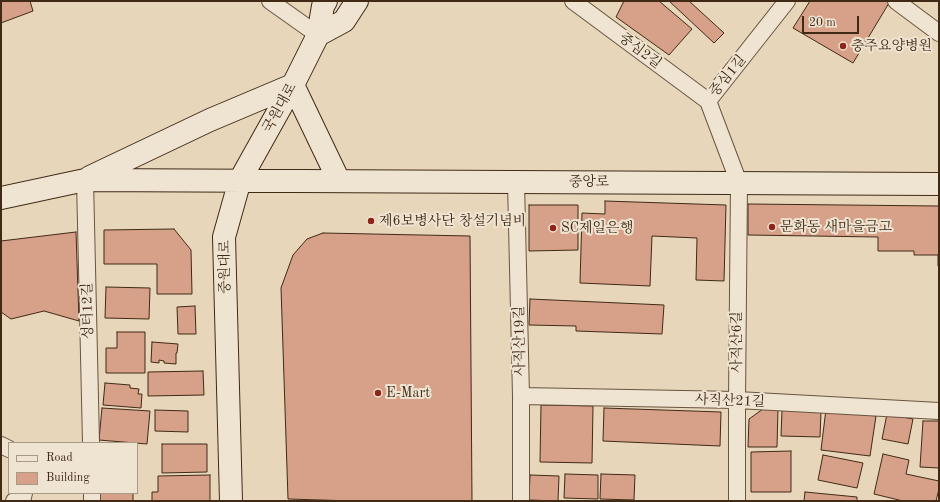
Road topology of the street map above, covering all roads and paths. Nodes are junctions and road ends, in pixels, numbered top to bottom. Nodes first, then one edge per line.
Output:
1 (270, 1) edge
2 (326, 1) edge
3 (357, 1) edge
4 (573, 1) edge
5 (787, 1) edge
6 (896, 1) edge
7 (939, 33) edge
8 (318, 35) junction
9 (292, 85) junction
10 (708, 101) junction
11 (85, 180) junction
12 (240, 180) junction
13 (339, 181) junction
14 (516, 182) junction
15 (738, 183) junction
16 (939, 184) edge
17 (1, 198) edge
18 (521, 396) junction
19 (737, 400) junction
20 (939, 410) edge
21 (91, 442) edge
22 (24, 494) edge
23 (14, 501) edge
24 (231, 501) edge
25 (521, 501) edge
26 (737, 501) edge

1 - 8 street
2 - 8 street, 국원대로
3 - 8 street
4 - 10 street, 중심2길
5 - 10 street, 중심1길
6 - 7 street
8 - 9 street, 국원대로
9 - 11 street
9 - 12 street, 국원대로
9 - 13 street
10 - 15 street, 중심1길
11 - 12 street
11 - 17 street
11 - 21 street, 성터12길
12 - 13 street, 중앙로
12 - 24 street, 중원대로
13 - 14 street, 중앙로
14 - 15 street, 중앙로
14 - 18 street, 사직산19길
15 - 16 street, 중앙로
15 - 19 street, 사직산6길
18 - 19 street, 사직산21길
18 - 25 street, 사직산19길
19 - 20 street, 사직산21길
19 - 26 street, 사직산6길
22 - 23 street

